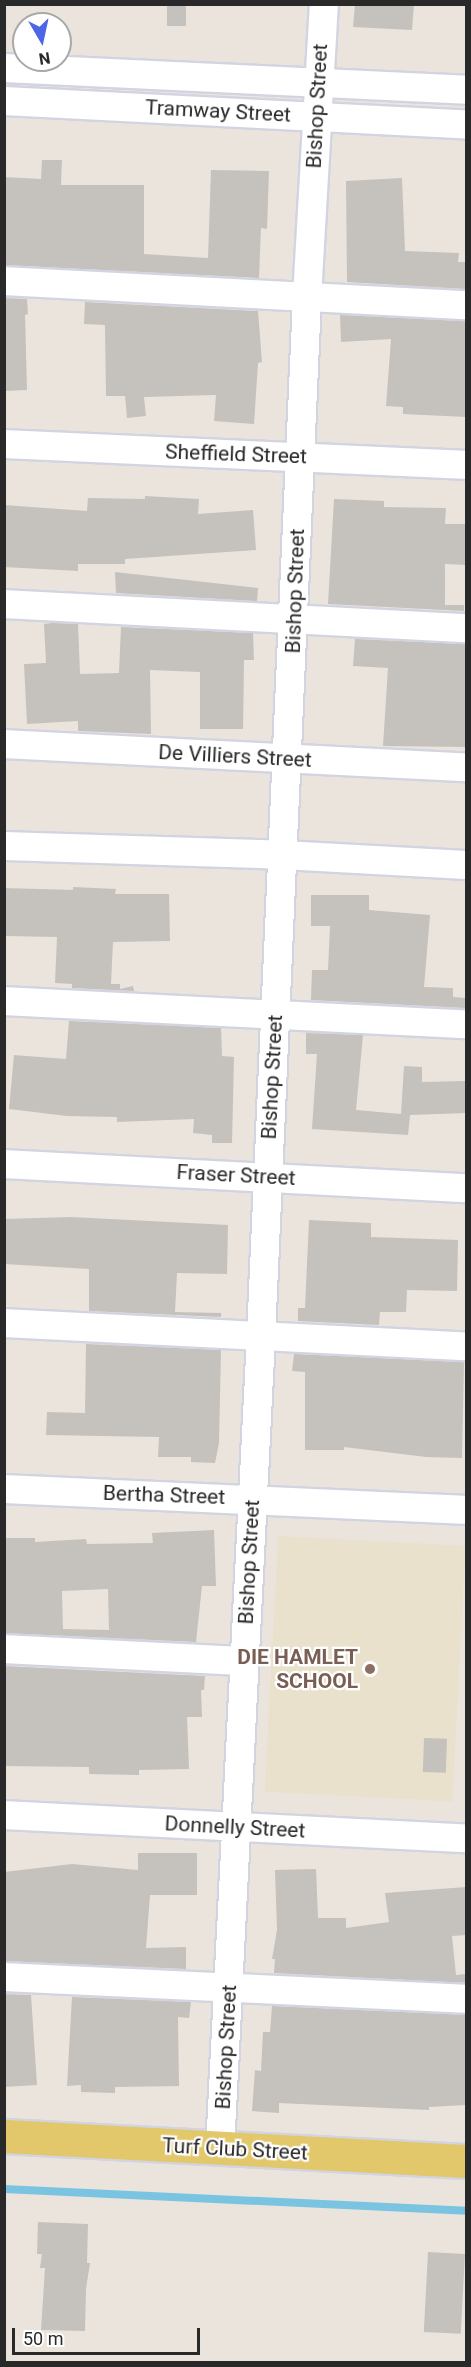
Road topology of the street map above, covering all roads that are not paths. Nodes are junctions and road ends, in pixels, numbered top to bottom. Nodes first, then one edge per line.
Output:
1 (324, 4) edge
2 (72, 71) edge
3 (13, 72) edge
4 (318, 84) junction
5 (466, 90) edge
6 (12, 101) edge
7 (316, 116) junction
8 (466, 124) edge
9 (4, 281) edge
10 (307, 297) junction
11 (466, 305) edge
12 (4, 444) edge
13 (300, 457) junction
14 (466, 465) edge
15 (4, 604) edge
16 (294, 617) junction
17 (466, 628) edge
18 (4, 744) edge
19 (287, 759) junction
20 (466, 767) edge
21 (4, 846) edge
22 (283, 855) junction
23 (466, 865) edge
24 (4, 1001) edge
25 (274, 1015) junction
26 (466, 1024) edge
27 (4, 1164) edge
28 (267, 1176) junction
29 (466, 1188) edge
30 (4, 1323) edge
31 (261, 1336) junction
32 (466, 1346) edge
33 (4, 1489) edge
34 (253, 1499) junction
35 (466, 1510) edge
36 (4, 1649) edge
37 (243, 1660) junction
38 (4, 1815) edge
39 (237, 1827) junction
40 (466, 1838) edge
41 (4, 1977) edge
42 (229, 1988) junction
43 (466, 1999) edge
44 (4, 2136) edge
45 (220, 2149) junction
46 (466, 2161) edge

1 - 4 street, Bishop Street
2 - 4 street, Tramway Street
3 - 6 street
4 - 5 street, Tramway Street
4 - 7 street, Bishop Street
6 - 7 street, Tramway Street
7 - 8 street, Tramway Street
7 - 10 street, Bishop Street
9 - 10 street
10 - 11 street
10 - 13 street, Bishop Street
12 - 13 street, Sheffield Street
13 - 14 street, Sheffield Street
13 - 16 street, Bishop Street
15 - 16 street
16 - 17 street
16 - 19 street, Bishop Street
18 - 19 street, De Villiers Street
19 - 20 street, De Villiers Street
19 - 22 street, Bishop Street
21 - 22 street
22 - 23 street
22 - 25 street, Bishop Street
24 - 25 street
25 - 26 street
25 - 28 street, Bishop Street
27 - 28 street, Fraser Street
28 - 29 street, Fraser Street
28 - 31 street, Bishop Street
30 - 31 street
31 - 32 street
31 - 34 street, Bishop Street
33 - 34 street, Bertha Street
34 - 35 street, Bertha Street
34 - 37 street, Bishop Street
36 - 37 street
37 - 39 street, Bishop Street
38 - 39 street, Donnelly Street
39 - 40 street, Donnelly Street
39 - 42 street, Bishop Street
41 - 42 street
42 - 43 street
42 - 45 street, Bishop Street
44 - 45 main road, Turf Club Street
45 - 46 main road, Turf Club Street

